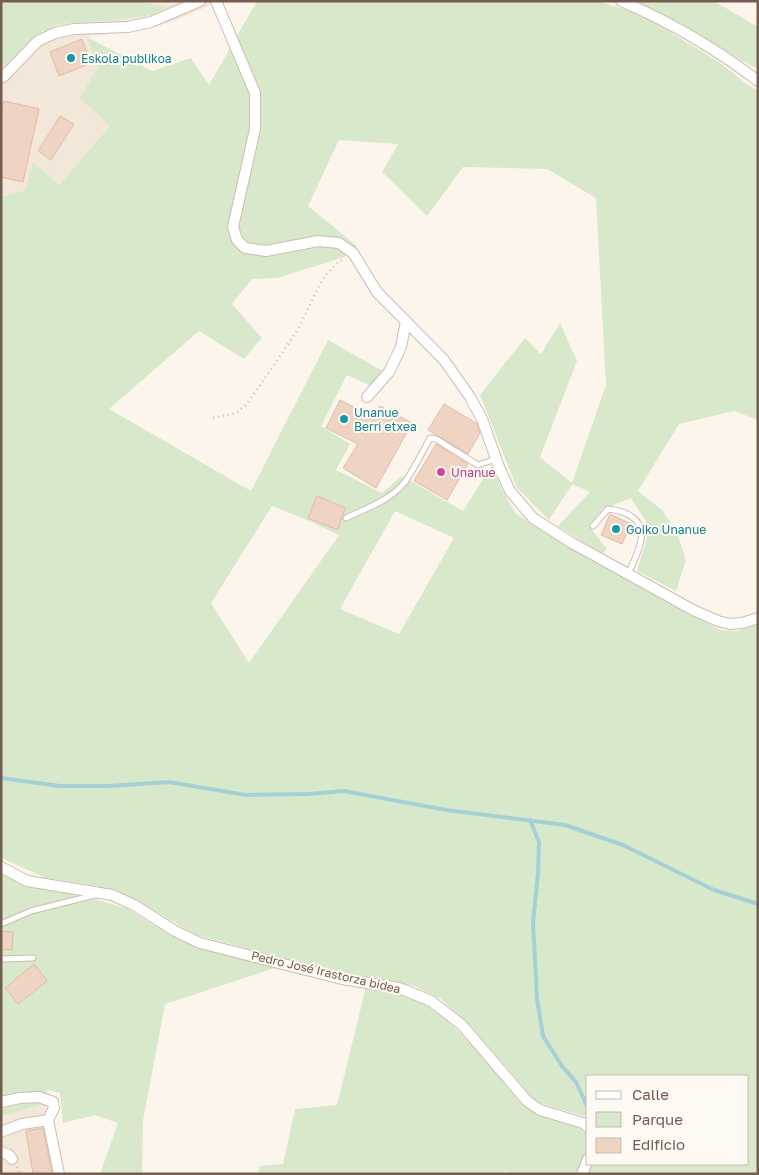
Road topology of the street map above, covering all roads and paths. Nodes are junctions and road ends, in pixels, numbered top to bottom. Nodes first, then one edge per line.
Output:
1 (200, 1) edge
2 (216, 1) edge
3 (626, 2) edge
4 (2, 77) dead end
5 (757, 80) edge
6 (353, 254) junction
7 (406, 321) junction
8 (367, 397) dead end
9 (213, 418) dead end
10 (496, 459) junction
11 (346, 518) dead end
12 (594, 526) dead end
13 (628, 574) junction
14 (758, 618) edge
15 (1, 867) edge
16 (101, 893) junction
17 (1, 924) edge
18 (33, 958) dead end
19 (1, 959) edge
20 (1, 1102) edge
21 (48, 1120) junction
22 (586, 1125) edge
23 (1, 1132) edge
24 (1, 1152) edge
25 (12, 1159) dead end
26 (59, 1174) edge

1 - 4 street
2 - 6 street
3 - 5 street
6 - 7 street
6 - 9 path
7 - 8 street
7 - 10 street
10 - 11 lane
10 - 13 street
12 - 13 lane
13 - 14 street
15 - 16 street, Pedro José Irastorza bidea
16 - 17 lane
16 - 22 street, Pedro José Irastorza bidea
18 - 19 lane
20 - 21 street
21 - 23 street
21 - 26 street
24 - 25 street

